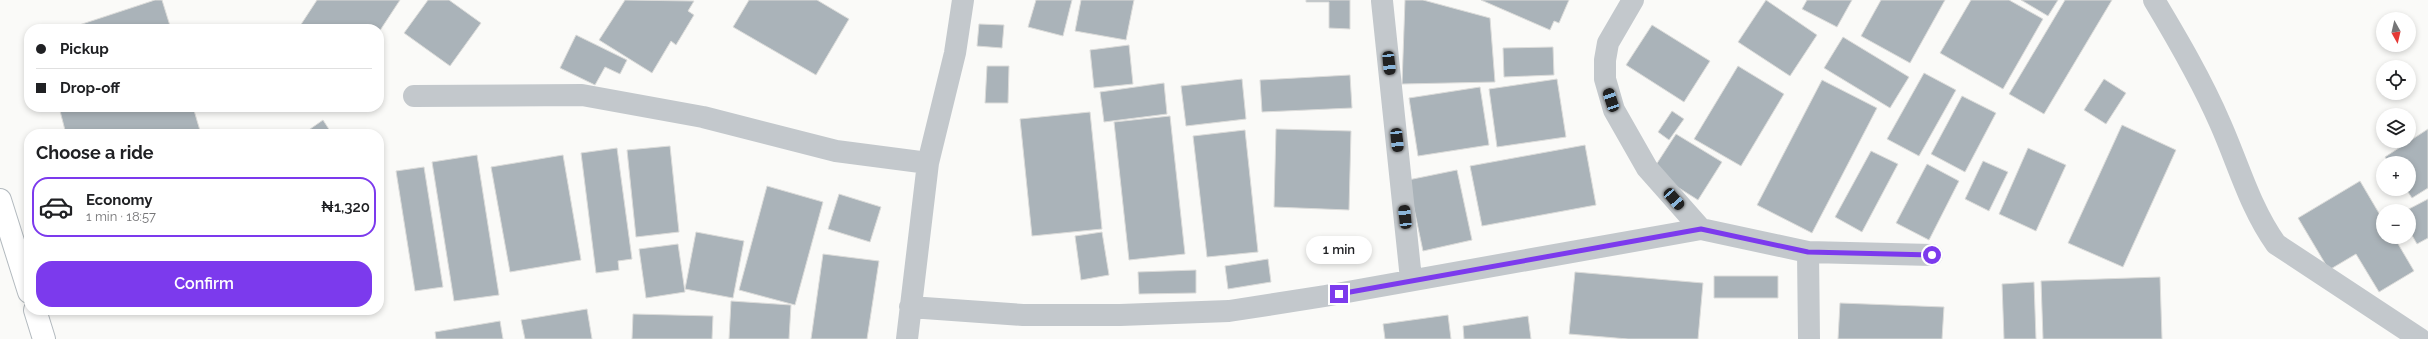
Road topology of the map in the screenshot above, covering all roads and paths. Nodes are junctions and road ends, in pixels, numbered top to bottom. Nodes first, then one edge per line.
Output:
1 (963, 0) edge
2 (1633, 0) edge
3 (2154, 0) edge
4 (1382, 1) dead end
5 (414, 96) dead end
6 (928, 163) junction
7 (0, 200) edge
8 (1701, 229) junction
9 (1808, 252) junction
10 (1932, 255) dead end
11 (24, 276) edge
12 (1411, 279) junction
13 (910, 307) junction
14 (36, 315) edge
15 (44, 339) edge
16 (906, 339) edge
17 (1809, 339) edge
18 (2420, 339) edge

1 - 6 street
2 - 8 street
3 - 18 street
4 - 12 street
5 - 6 street
6 - 13 street
7 - 11 main road
8 - 9 street
8 - 12 street
9 - 10 street
9 - 17 street
12 - 13 street
13 - 16 street
14 - 15 main road

